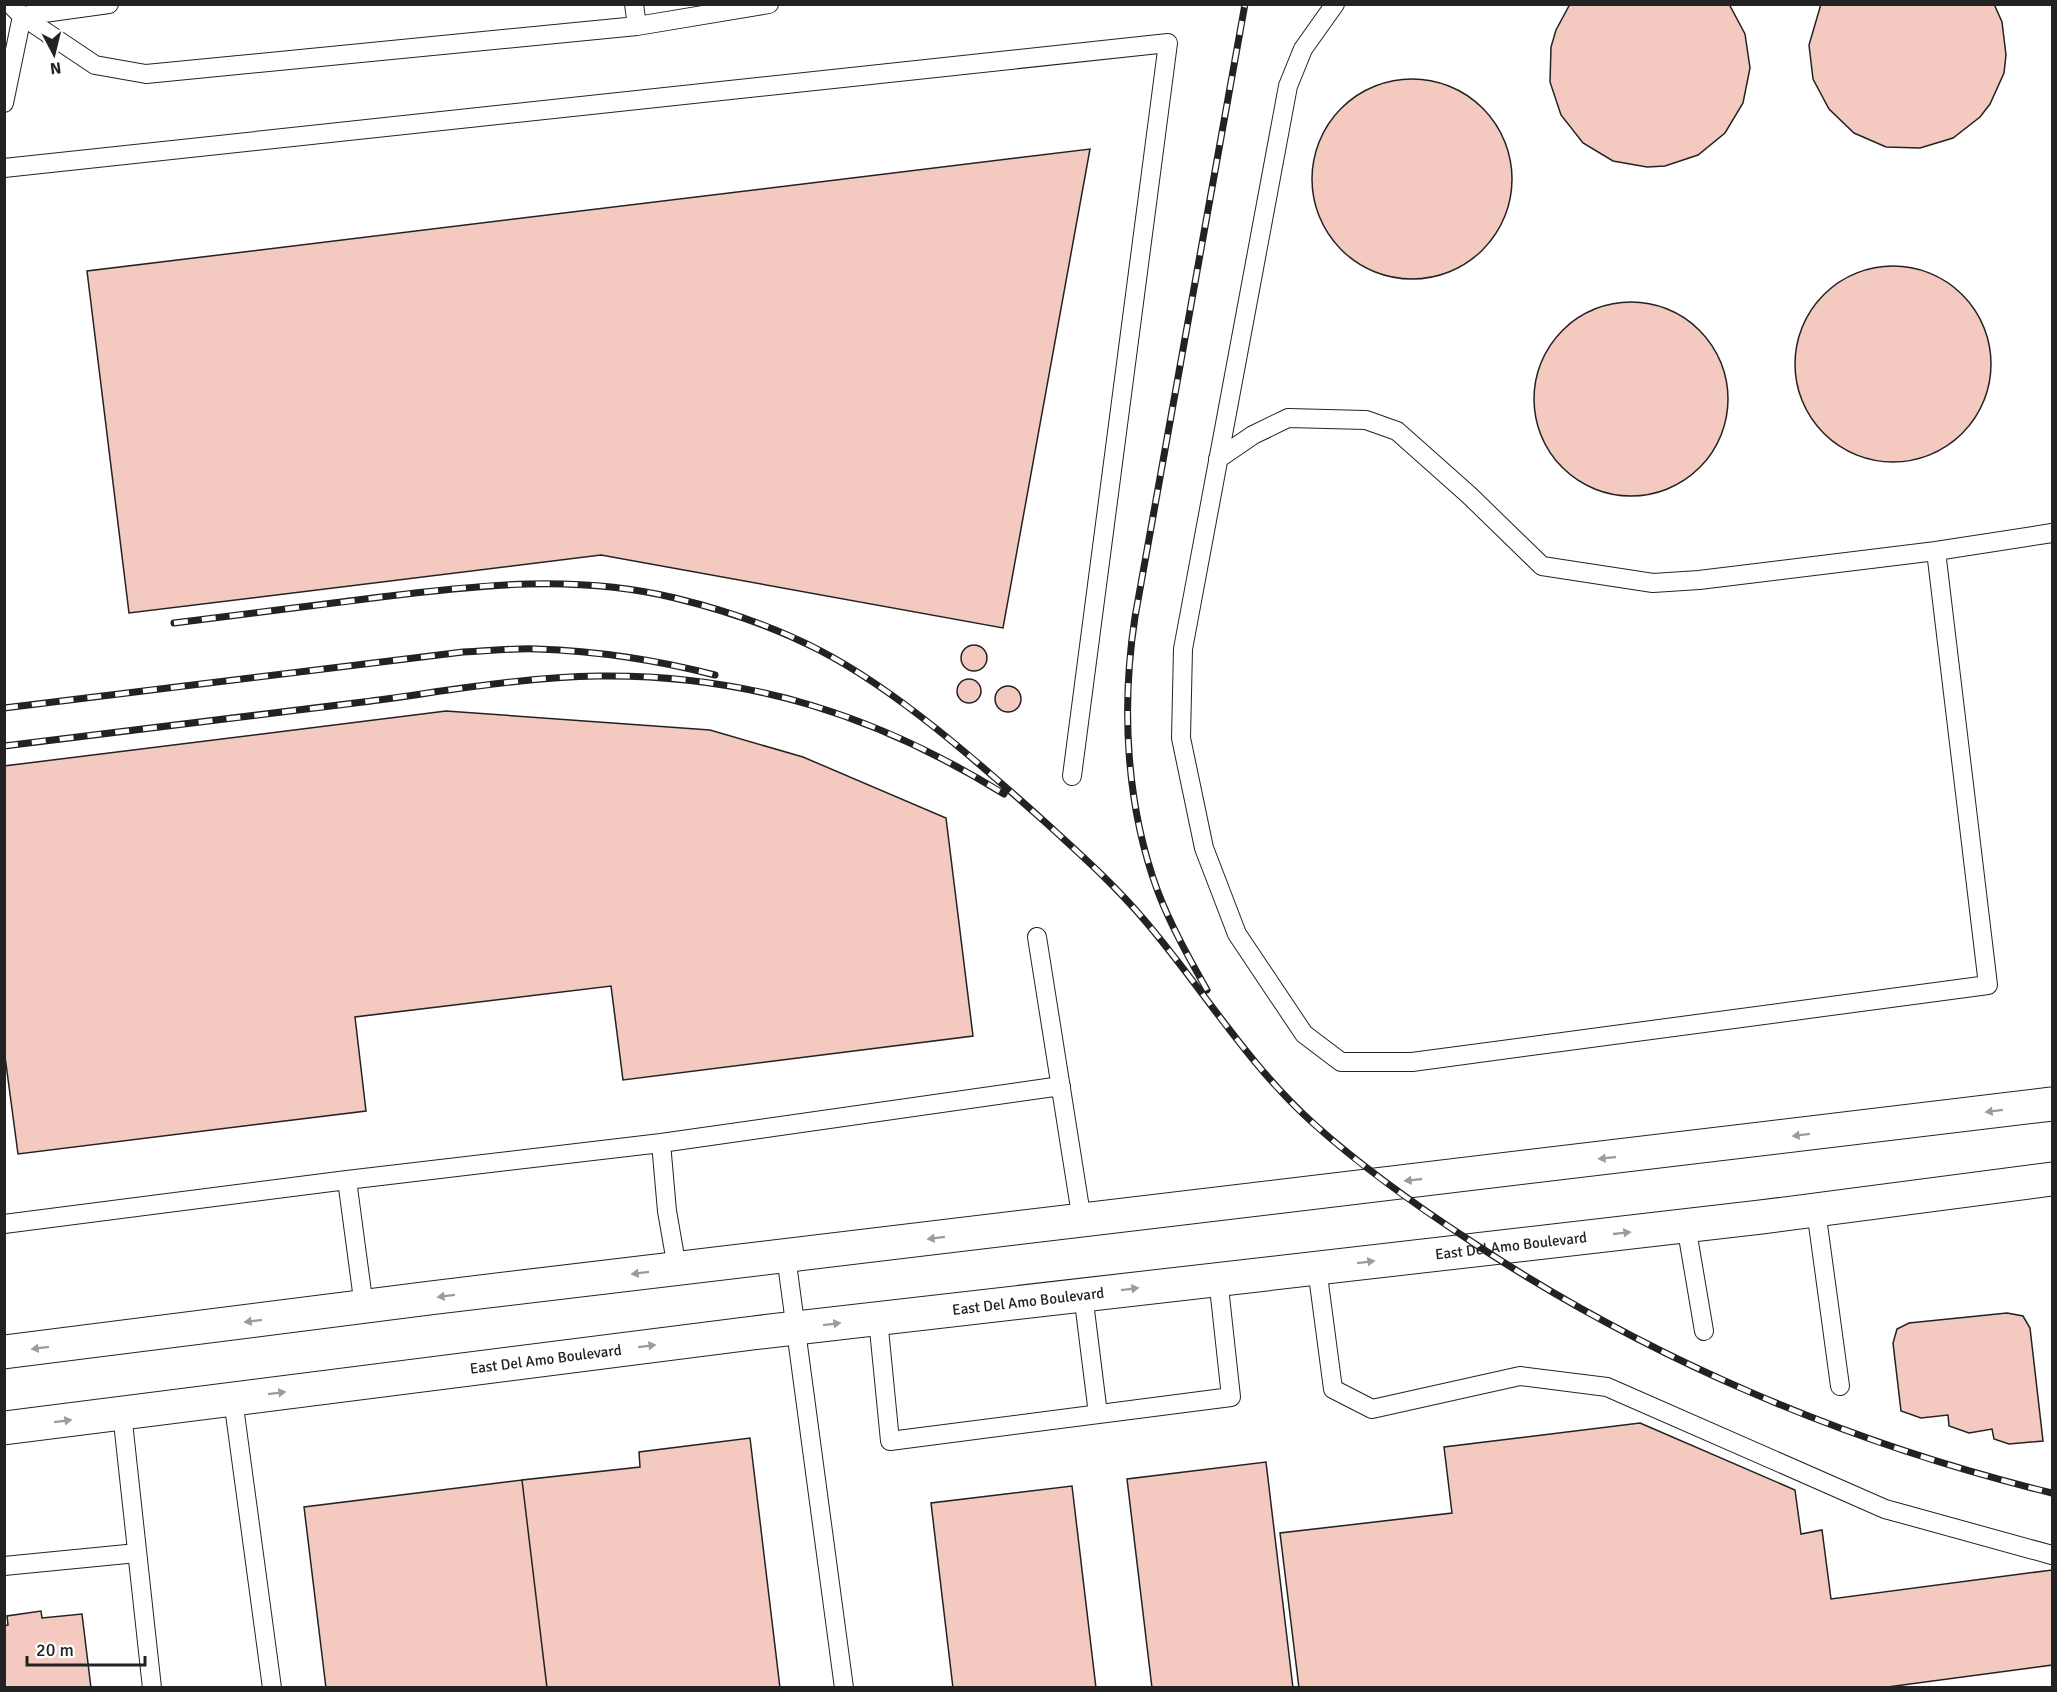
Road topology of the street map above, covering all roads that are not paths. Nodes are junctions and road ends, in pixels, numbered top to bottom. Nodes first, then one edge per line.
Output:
1 (109, 4) edge
2 (634, 4) edge
3 (768, 4) edge
4 (1335, 4) edge
5 (21, 8) edge
6 (637, 26) junction
7 (4, 27) edge
8 (4, 103) edge
9 (4, 168) edge
10 (1218, 459) junction
11 (2052, 533) edge
12 (1936, 551) junction
13 (1072, 776) dead end
14 (1037, 937) dead end
15 (1061, 1086) junction
16 (2052, 1104) edge
17 (661, 1143) junction
18 (2052, 1179) edge
19 (347, 1180) junction
20 (1816, 1210) junction
21 (1082, 1221) junction
22 (4, 1224) edge
23 (1686, 1226) junction
24 (786, 1256) junction
25 (677, 1268) junction
26 (1317, 1268) junction
27 (1218, 1278) junction
28 (1083, 1294) junction
29 (364, 1307) junction
30 (878, 1319) junction
31 (796, 1329) junction
32 (1704, 1331) dead end
33 (4, 1352) edge
34 (1840, 1386) dead end
35 (234, 1399) junction
36 (122, 1413) junction
37 (1098, 1414) junction
38 (4, 1428) edge
39 (137, 1553) junction
40 (2052, 1555) edge
41 (4, 1566) edge
42 (152, 1688) edge
43 (272, 1688) edge
44 (844, 1688) edge

1 - 5 lane
2 - 6 lane
3 - 6 lane
4 - 10 lane
5 - 6 lane
5 - 7 lane
5 - 8 lane
9 - 13 lane
10 - 12 lane
10 - 12 lane
11 - 12 lane
14 - 15 lane
15 - 17 lane
15 - 21 lane
16 -> 21 main road
17 - 19 lane
17 - 25 lane
18 - 20 main road, East Del Amo Boulevard
19 - 22 lane
19 - 29 lane
20 - 23 main road, East Del Amo Boulevard
20 - 34 lane
21 -> 24 main road
26 -> 23 main road, East Del Amo Boulevard
23 - 32 lane
24 - 25 main road
24 - 31 lane
25 -> 29 main road
26 - 27 main road, East Del Amo Boulevard
26 - 40 lane
28 -> 27 main road, East Del Amo Boulevard
27 - 37 lane
28 - 30 main road, East Del Amo Boulevard
28 - 37 lane
29 -> 33 main road
31 -> 30 main road, East Del Amo Boulevard
30 - 37 lane
35 -> 31 main road, East Del Amo Boulevard
31 - 44 lane
35 - 36 main road, East Del Amo Boulevard
35 - 43 lane
38 -> 36 main road, East Del Amo Boulevard
36 - 39 lane
39 - 41 lane
39 - 42 lane

